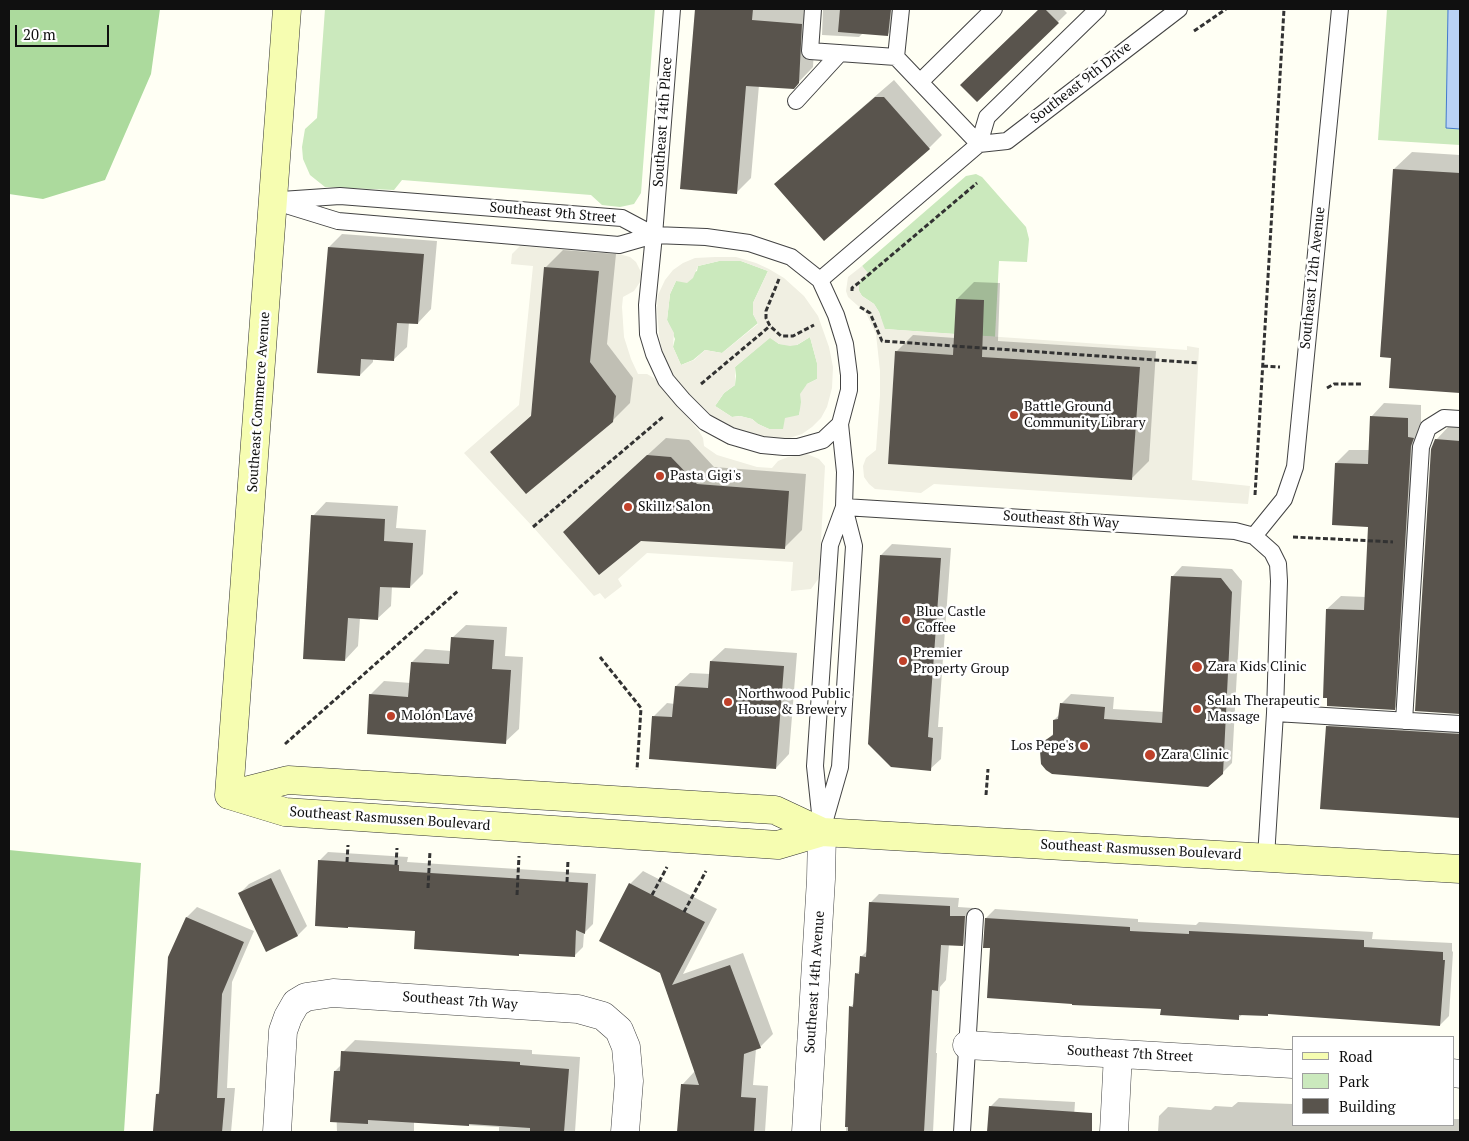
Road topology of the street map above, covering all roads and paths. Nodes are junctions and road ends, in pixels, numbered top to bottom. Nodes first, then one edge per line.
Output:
1 (287, 9) edge
2 (672, 9) edge
3 (813, 9) edge
4 (901, 9) edge
5 (994, 9) edge
6 (1098, 9) edge
7 (1178, 9) edge
8 (1284, 9) edge
9 (1340, 9) edge
10 (840, 53) junction
11 (896, 57) junction
12 (920, 82) junction
13 (796, 100) dead end
14 (979, 144) junction
15 (976, 183) dead end
16 (273, 201) junction
17 (654, 235) junction
18 (781, 276) dead end
19 (820, 280) junction
20 (853, 295) dead end
21 (856, 301) dead end
22 (820, 323) dead end
23 (770, 326) junction
24 (1199, 363) dead end
25 (1263, 366) junction
26 (1285, 367) dead end
27 (1360, 384) dead end
28 (1321, 386) dead end
29 (683, 400) junction
30 (1460, 419) edge
31 (840, 424) junction
32 (1255, 503) dead end
33 (844, 507) junction
34 (533, 527) dead end
35 (1254, 536) junction
36 (1294, 537) dead end
37 (1401, 543) dead end
38 (459, 590) dead end
39 (600, 657) dead end
40 (1275, 713) junction
41 (1404, 721) junction
42 (1460, 724) edge
43 (284, 744) dead end
44 (988, 768) dead end
45 (637, 770) dead end
46 (229, 795) joint
47 (986, 795) dead end
48 (822, 832) junction
49 (348, 841) dead end
50 (398, 844) dead end
51 (430, 846) dead end
52 (520, 851) dead end
53 (569, 854) dead end
54 (1266, 857) junction
55 (347, 862) dead end
56 (669, 862) dead end
57 (396, 865) dead end
58 (707, 869) dead end
59 (1460, 869) edge
60 (567, 882) dead end
61 (428, 888) dead end
62 (517, 895) dead end
63 (652, 895) dead end
64 (684, 912) dead end
65 (975, 917) dead end
66 (967, 1045) junction
67 (1118, 1054) junction
68 (1292, 1064) edge
69 (277, 1132) edge
70 (625, 1132) edge
71 (806, 1132) edge
72 (962, 1132) edge
73 (1114, 1132) edge

1 - 16 street, Southeast Commerce Avenue
2 - 17 lane, Southeast 14th Place
3 - 10 lane
4 - 11 lane
5 - 12 lane
6 - 14 lane
7 - 14 lane, Southeast 9th Drive
8 - 25 path
9 - 35 lane, Southeast 12th Avenue
10 - 11 lane
10 - 13 lane
11 - 12 lane
12 - 14 lane
14 - 19 lane
15 - 20 path
16 - 17 lane, Southeast 9th Street
16 - 17 lane, Southeast 9th Street
16 - 46 street, Southeast Commerce Avenue
17 - 19 lane
17 - 29 lane, Southeast 14th Place
18 - 23 path
19 - 31 lane
21 - 24 path
22 - 23 path
23 - 29 path
25 - 26 path
25 - 32 path
27 - 28 path
29 - 31 lane, Southeast 14th Place
29 - 34 path
30 - 41 lane
31 - 33 lane, Southeast 14th Avenue
33 - 35 lane, Southeast 8th Way
33 - 48 lane, Southeast 14th Avenue
33 - 48 lane, Southeast 14th Avenue
35 - 40 lane, Southeast 8th Way
36 - 37 path
38 - 43 path
39 - 45 path
40 - 41 lane
40 - 54 lane
41 - 42 lane
44 - 47 path
46 - 48 street, Southeast Rasmussen Boulevard
48 - 54 street, Southeast Rasmussen Boulevard
48 - 71 street, Southeast 14th Avenue
49 - 55 path
50 - 57 path
51 - 61 path
52 - 62 path
53 - 60 path
54 - 59 street, Southeast Rasmussen Boulevard
56 - 63 path
58 - 64 path
65 - 66 lane
66 - 67 street, Southeast 7th Street
66 - 72 lane
67 - 68 street, Southeast 7th Street
67 - 73 street
69 - 70 street, Southeast 7th Way

